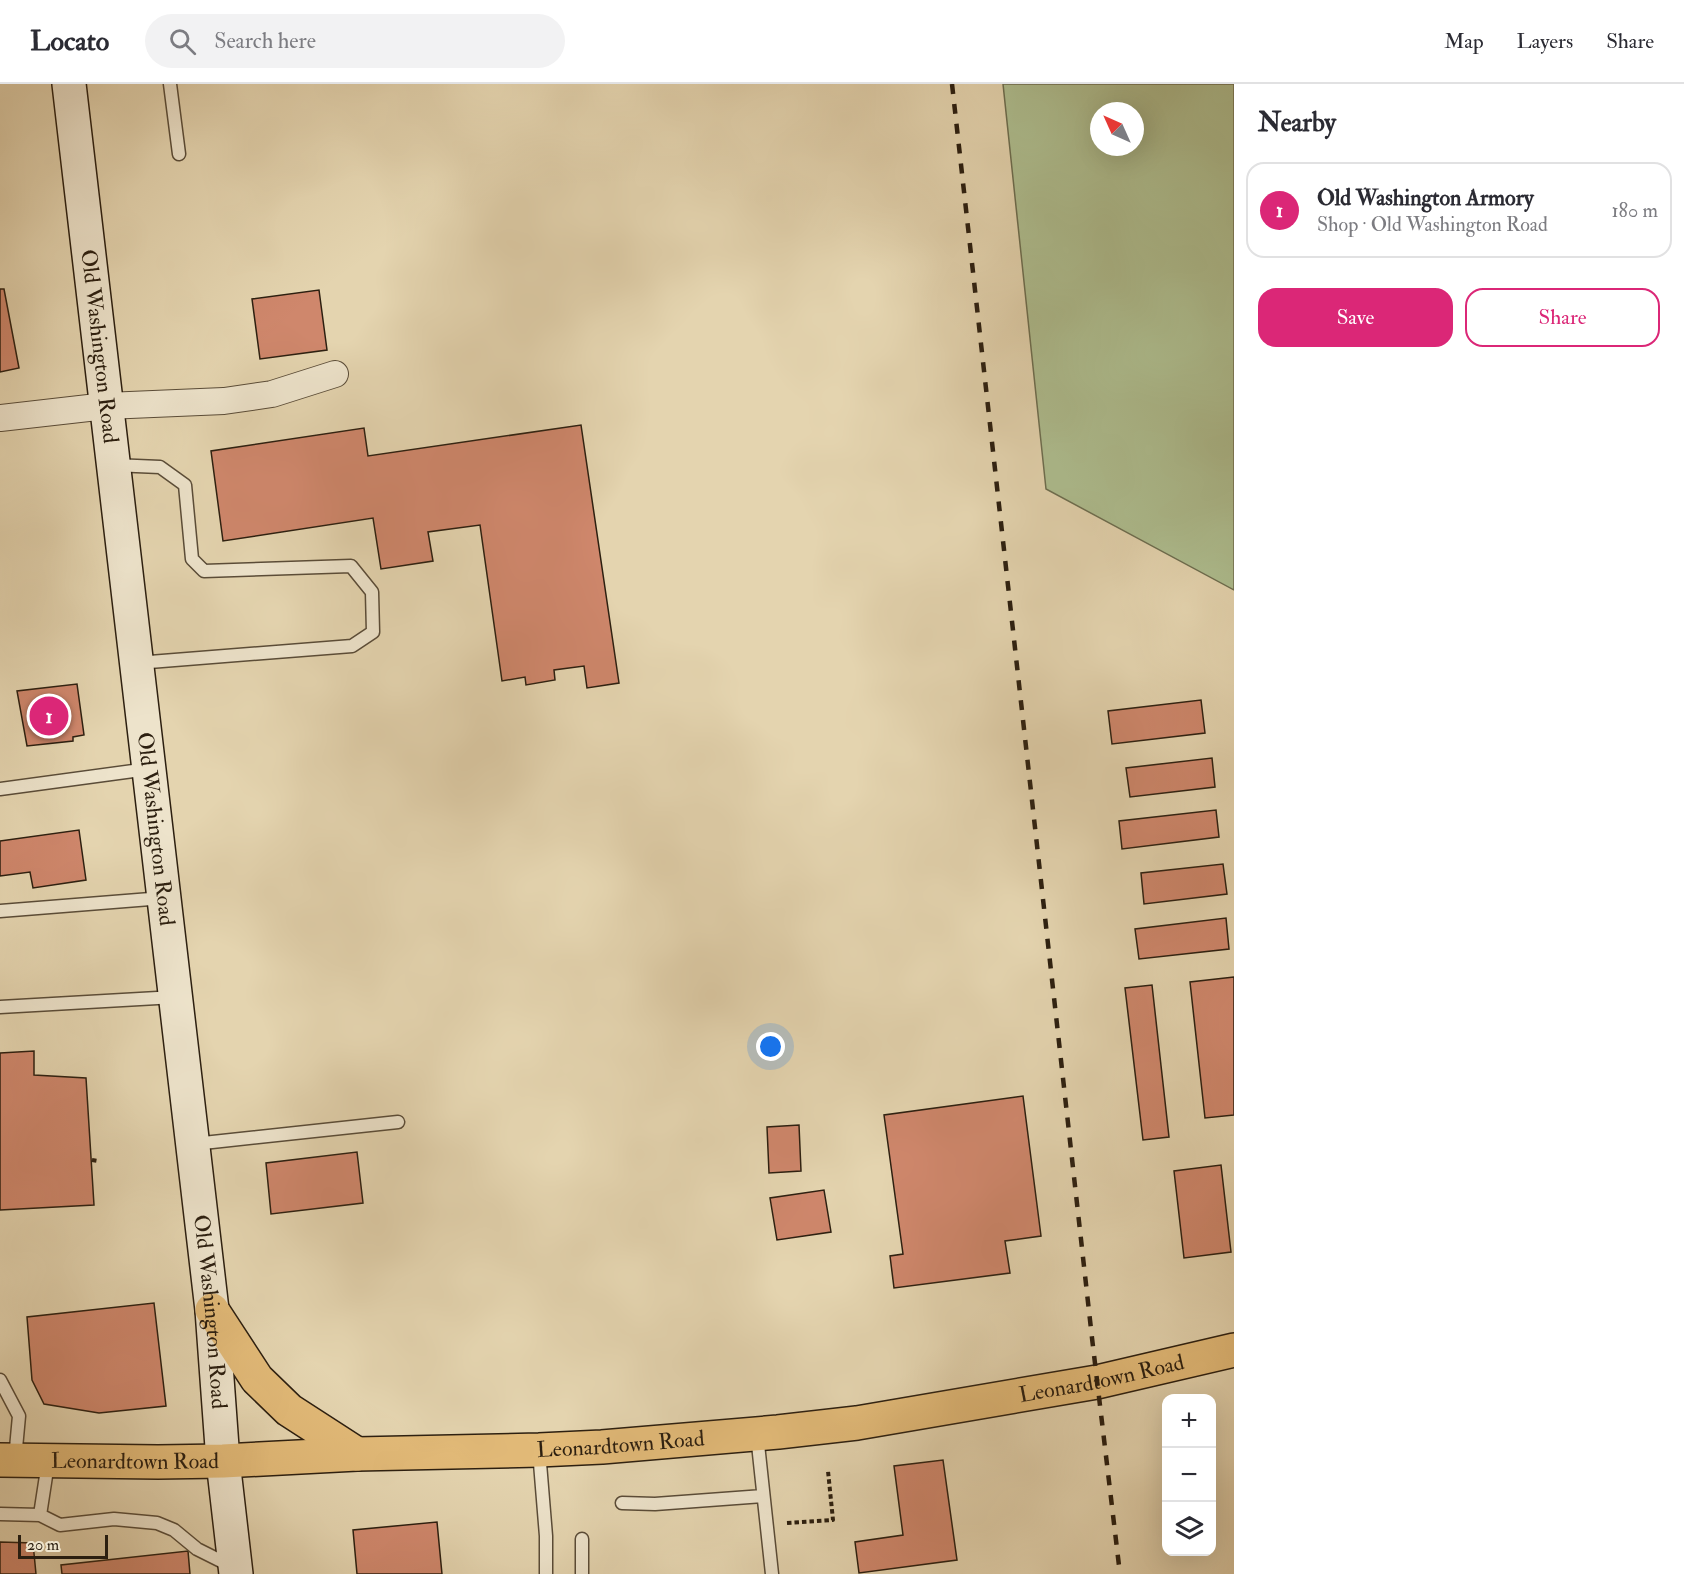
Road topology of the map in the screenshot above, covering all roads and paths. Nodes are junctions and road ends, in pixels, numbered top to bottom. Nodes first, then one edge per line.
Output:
1 (69, 84) edge
2 (170, 84) edge
3 (179, 154) dead end
4 (335, 374) dead end
5 (106, 406) junction
6 (0, 418) edge
7 (113, 465) junction
8 (136, 663) junction
9 (149, 769) junction
10 (0, 789) edge
11 (164, 898) junction
12 (0, 911) edge
13 (176, 997) junction
14 (0, 1008) edge
15 (398, 1122) dead end
16 (193, 1144) junction
17 (92, 1160) dead end
18 (98, 1161) dead end
19 (212, 1310) junction
20 (1234, 1350) edge
21 (0, 1380) edge
22 (756, 1433) junction
23 (539, 1450) junction
24 (357, 1454) junction
25 (8, 1460) edge
26 (48, 1460) junction
27 (223, 1461) junction
28 (828, 1471) dead end
29 (763, 1496) junction
30 (621, 1503) dead end
31 (0, 1514) edge
32 (40, 1515) junction
33 (766, 1524) junction
34 (582, 1539) dead end
35 (235, 1571) edge
36 (546, 1574) edge
37 (582, 1574) edge
38 (772, 1574) edge

1 - 5 main road, Old Washington Road
2 - 3 lane
4 - 5 street
5 - 6 street
5 - 7 main road, Old Washington Road
7 - 8 main road, Old Washington Road
7 - 8 lane
8 - 9 main road, Old Washington Road
9 - 10 lane
9 - 11 main road, Old Washington Road
11 - 12 lane
11 - 13 main road, Old Washington Road
13 - 14 lane
13 - 16 main road, Old Washington Road
15 - 16 lane
16 - 19 main road, Old Washington Road
17 - 18 path
19 - 24 highway
19 - 27 main road, Old Washington Road
20 - 22 highway, Leonardtown Road
21 - 25 lane
22 - 23 highway, Leonardtown Road
22 - 29 lane
23 - 24 highway, Leonardtown Road
23 - 36 lane
24 - 27 highway, Leonardtown Road
25 - 26 highway, Leonardtown Road
26 - 27 highway, Leonardtown Road
26 - 32 lane
27 - 35 main road, Old Washington Road
28 - 33 path
29 - 30 lane
29 - 33 lane
31 - 32 lane
32 - 35 lane
33 - 38 lane
34 - 37 lane

